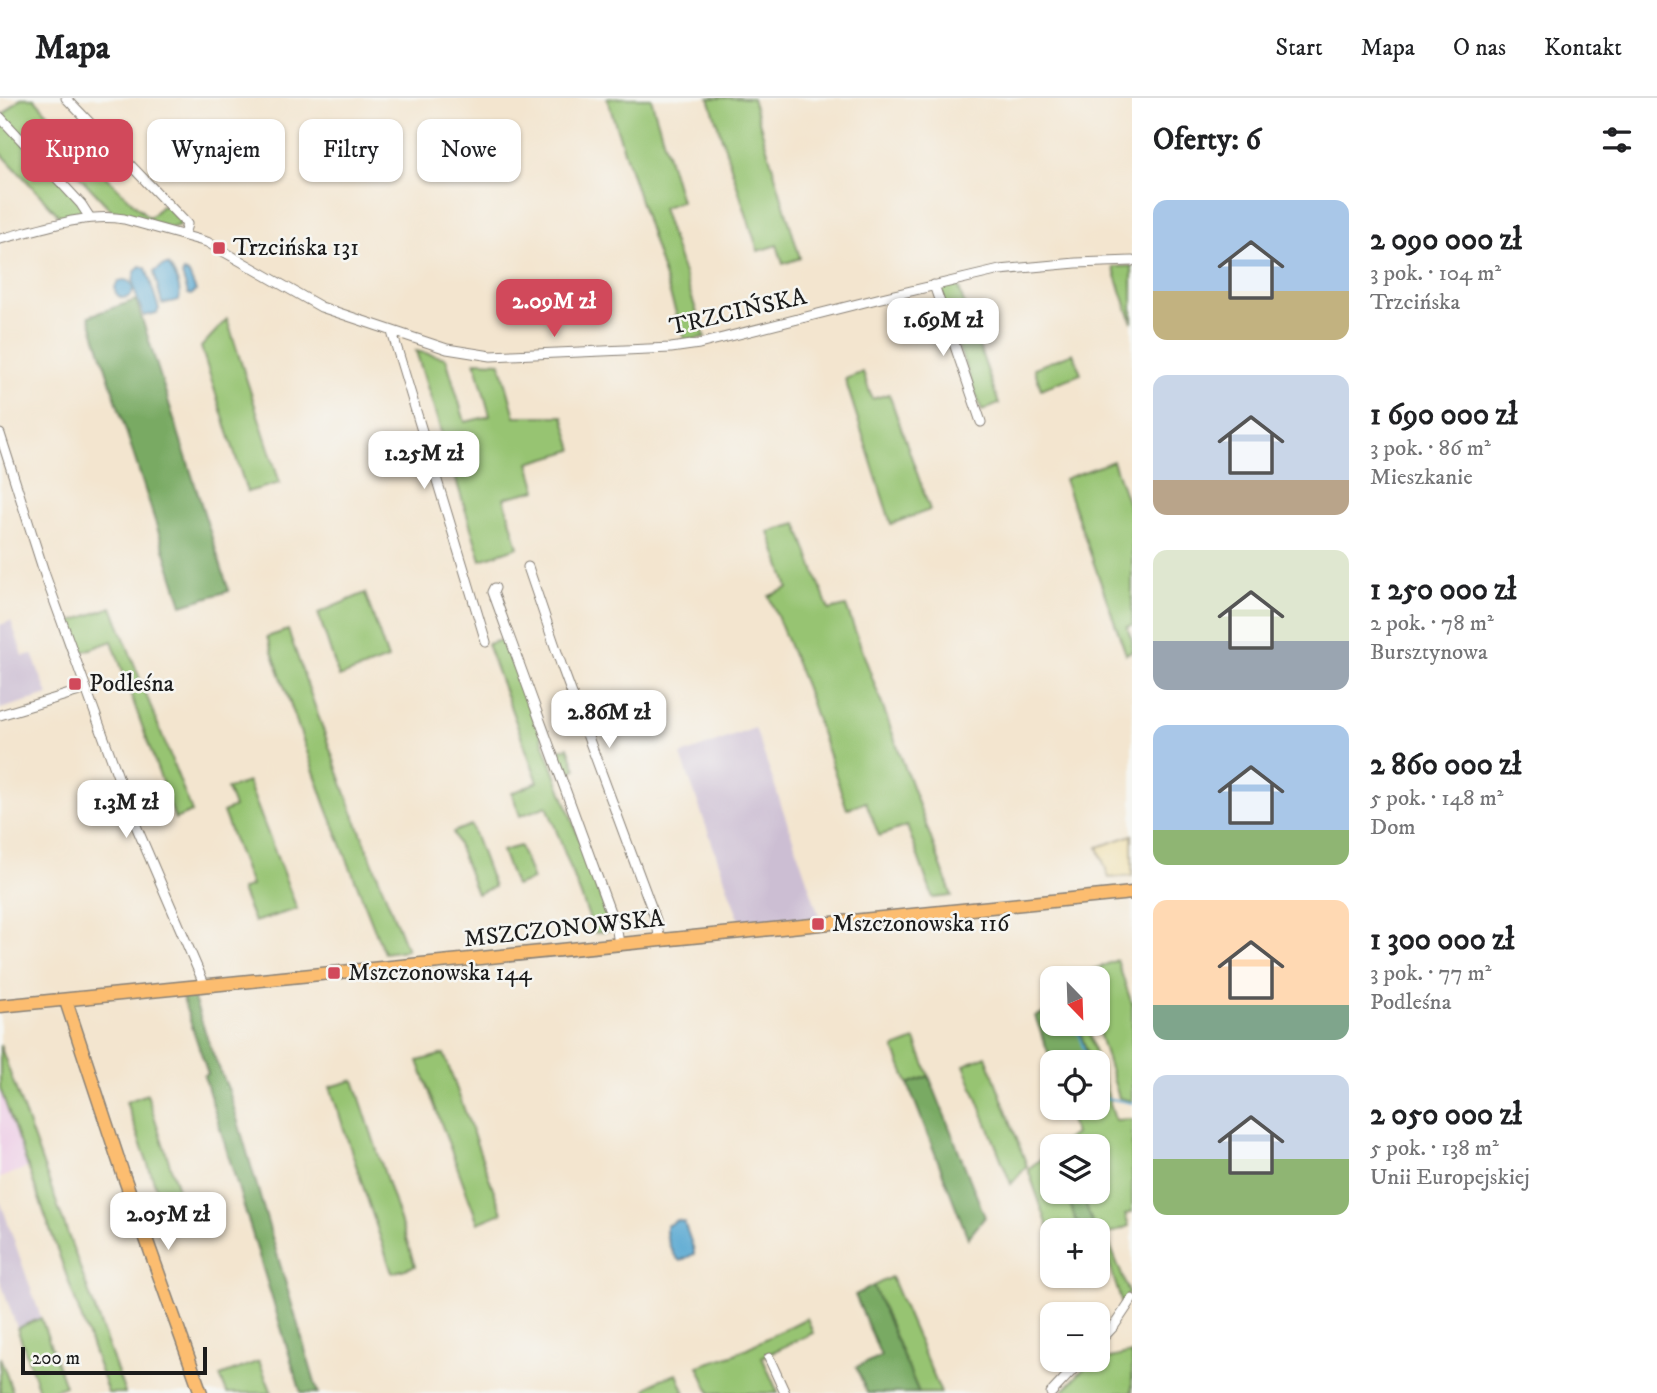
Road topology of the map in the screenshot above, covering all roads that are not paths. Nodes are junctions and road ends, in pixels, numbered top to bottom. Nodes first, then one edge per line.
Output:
1 (66, 98) edge
2 (0, 117) edge
3 (90, 218) junction
4 (184, 235) junction
5 (0, 239) edge
6 (1132, 261) edge
7 (934, 285) junction
8 (392, 332) junction
9 (981, 422) dead end
10 (0, 434) edge
11 (528, 567) dead end
12 (495, 588) dead end
13 (486, 642) dead end
14 (86, 689) junction
15 (0, 716) edge
16 (1132, 892) edge
17 (660, 940) junction
18 (619, 944) junction
19 (205, 986) junction
20 (66, 1001) junction
21 (0, 1006) edge
22 (1132, 1299) edge
23 (1110, 1330) edge
24 (769, 1358) dead end
25 (1071, 1372) edge
26 (201, 1393) edge
27 (785, 1393) edge
28 (1051, 1393) edge

1 - 4 street
2 - 3 street
3 - 4 street, TRZCIŃSKA
3 - 5 street, TRZCIŃSKA
4 - 8 street, TRZCIŃSKA
6 - 7 street, TRZCIŃSKA
7 - 8 street, TRZCIŃSKA
7 - 9 street
8 - 13 street
10 - 14 street
11 - 17 street
12 - 18 street
14 - 15 street
14 - 19 street
16 - 17 main road, MSZCZONOWSKA
17 - 18 main road, MSZCZONOWSKA
18 - 19 main road, MSZCZONOWSKA
19 - 20 main road, MSZCZONOWSKA
20 - 21 main road, MSZCZONOWSKA
20 - 26 main road
22 - 23 street
24 - 27 street
25 - 28 street

